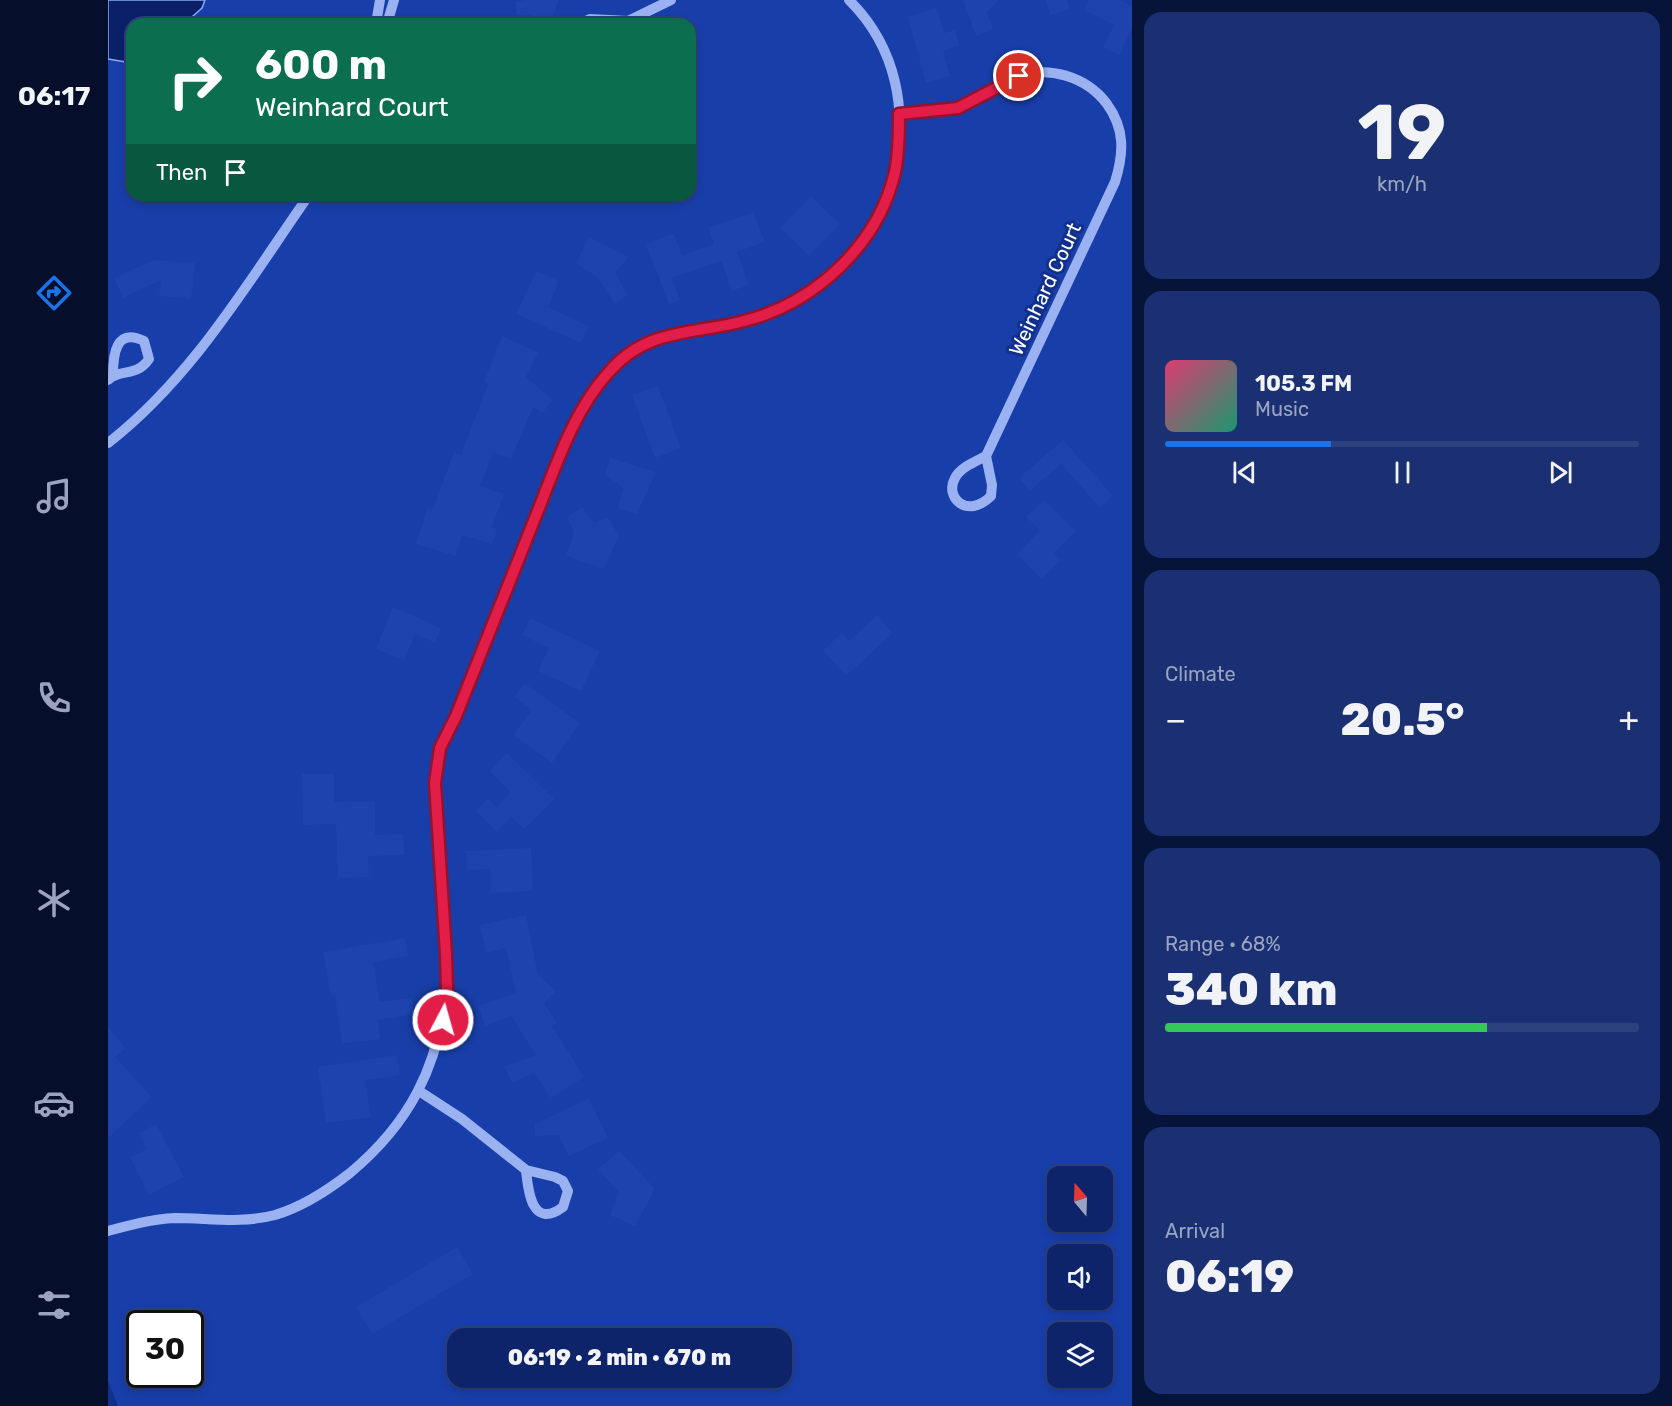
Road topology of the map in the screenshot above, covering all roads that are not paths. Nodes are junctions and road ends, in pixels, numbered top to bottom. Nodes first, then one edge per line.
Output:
1 (380, 0) edge
2 (394, 0) edge
3 (671, 0) edge
4 (849, 0) edge
5 (377, 18) edge
6 (389, 18) edge
7 (637, 18) edge
8 (899, 114) junction
9 (1127, 133) edge
10 (305, 201) edge
11 (108, 443) edge
12 (986, 456) junction
13 (419, 1091) junction
14 (526, 1170) junction
15 (108, 1231) edge

1 - 5 street
2 - 6 street
3 - 7 street
4 - 8 street
8 - 9 street, Weinhard Court
8 - 13 street
9 - 12 street, Weinhard Court
10 - 11 street
12 - 12 street
13 - 14 street
13 - 15 street
14 - 14 street

